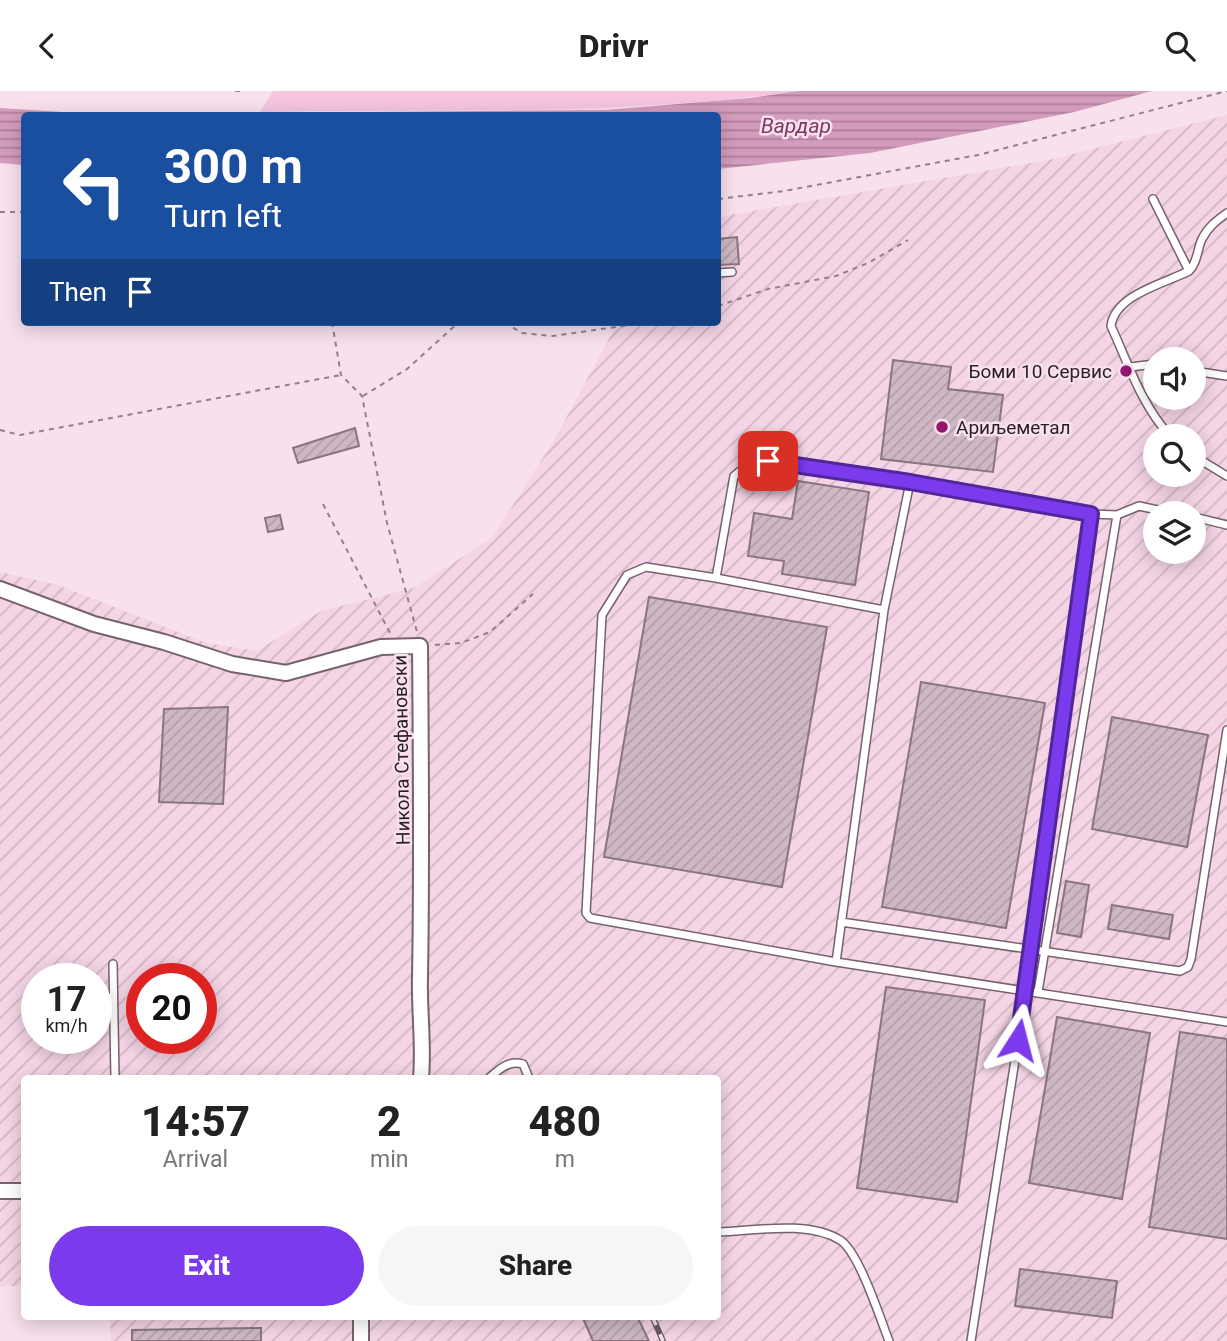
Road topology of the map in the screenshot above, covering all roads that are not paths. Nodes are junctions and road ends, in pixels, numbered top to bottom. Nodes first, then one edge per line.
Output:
1 (1153, 199) dead end
2 (1227, 213) edge
3 (1189, 271) junction
4 (732, 272) dead end
5 (721, 273) edge
6 (1143, 365) edge
7 (1130, 367) junction
8 (1206, 373) edge
9 (1227, 376) edge
10 (1159, 424) edge
11 (1206, 463) edge
12 (1227, 476) edge
13 (910, 482) junction
14 (1143, 507) edge
15 (1091, 514) junction
16 (1117, 515) junction
17 (1206, 520) edge
18 (1227, 525) edge
19 (716, 578) junction
20 (0, 589) edge
21 (884, 610) junction
22 (1227, 730) edge
23 (841, 922) junction
24 (1031, 950) junction
25 (1045, 952) junction
26 (836, 962) junction
27 (113, 964) dead end
28 (1026, 990) junction
29 (1038, 992) junction
30 (1227, 1022) edge
31 (115, 1075) edge
32 (421, 1075) edge
33 (493, 1075) edge
34 (528, 1075) edge
35 (0, 1191) edge
36 (21, 1191) edge
37 (721, 1232) edge
38 (361, 1320) edge
39 (361, 1341) edge
40 (889, 1341) edge
41 (971, 1341) edge

1 - 3 lane
2 - 3 lane
3 - 7 lane
4 - 5 lane
6 - 7 lane
7 - 10 lane
8 - 9 lane
11 - 12 lane
13 - 15 lane
13 - 19 lane
13 - 21 lane
14 - 16 lane
15 - 16 lane
15 - 24 lane
16 - 25 lane
17 - 18 lane
19 - 21 lane
19 - 26 lane
20 - 32 street, Никола Стефановски
21 - 23 lane
22 - 25 lane
23 - 24 lane
23 - 26 lane
24 - 25 lane
24 - 28 lane
25 - 29 lane
26 - 28 lane
27 - 31 lane
28 - 29 lane
28 - 41 lane
29 - 30 lane
33 - 34 lane
35 - 36 street
37 - 40 lane
38 - 39 street

